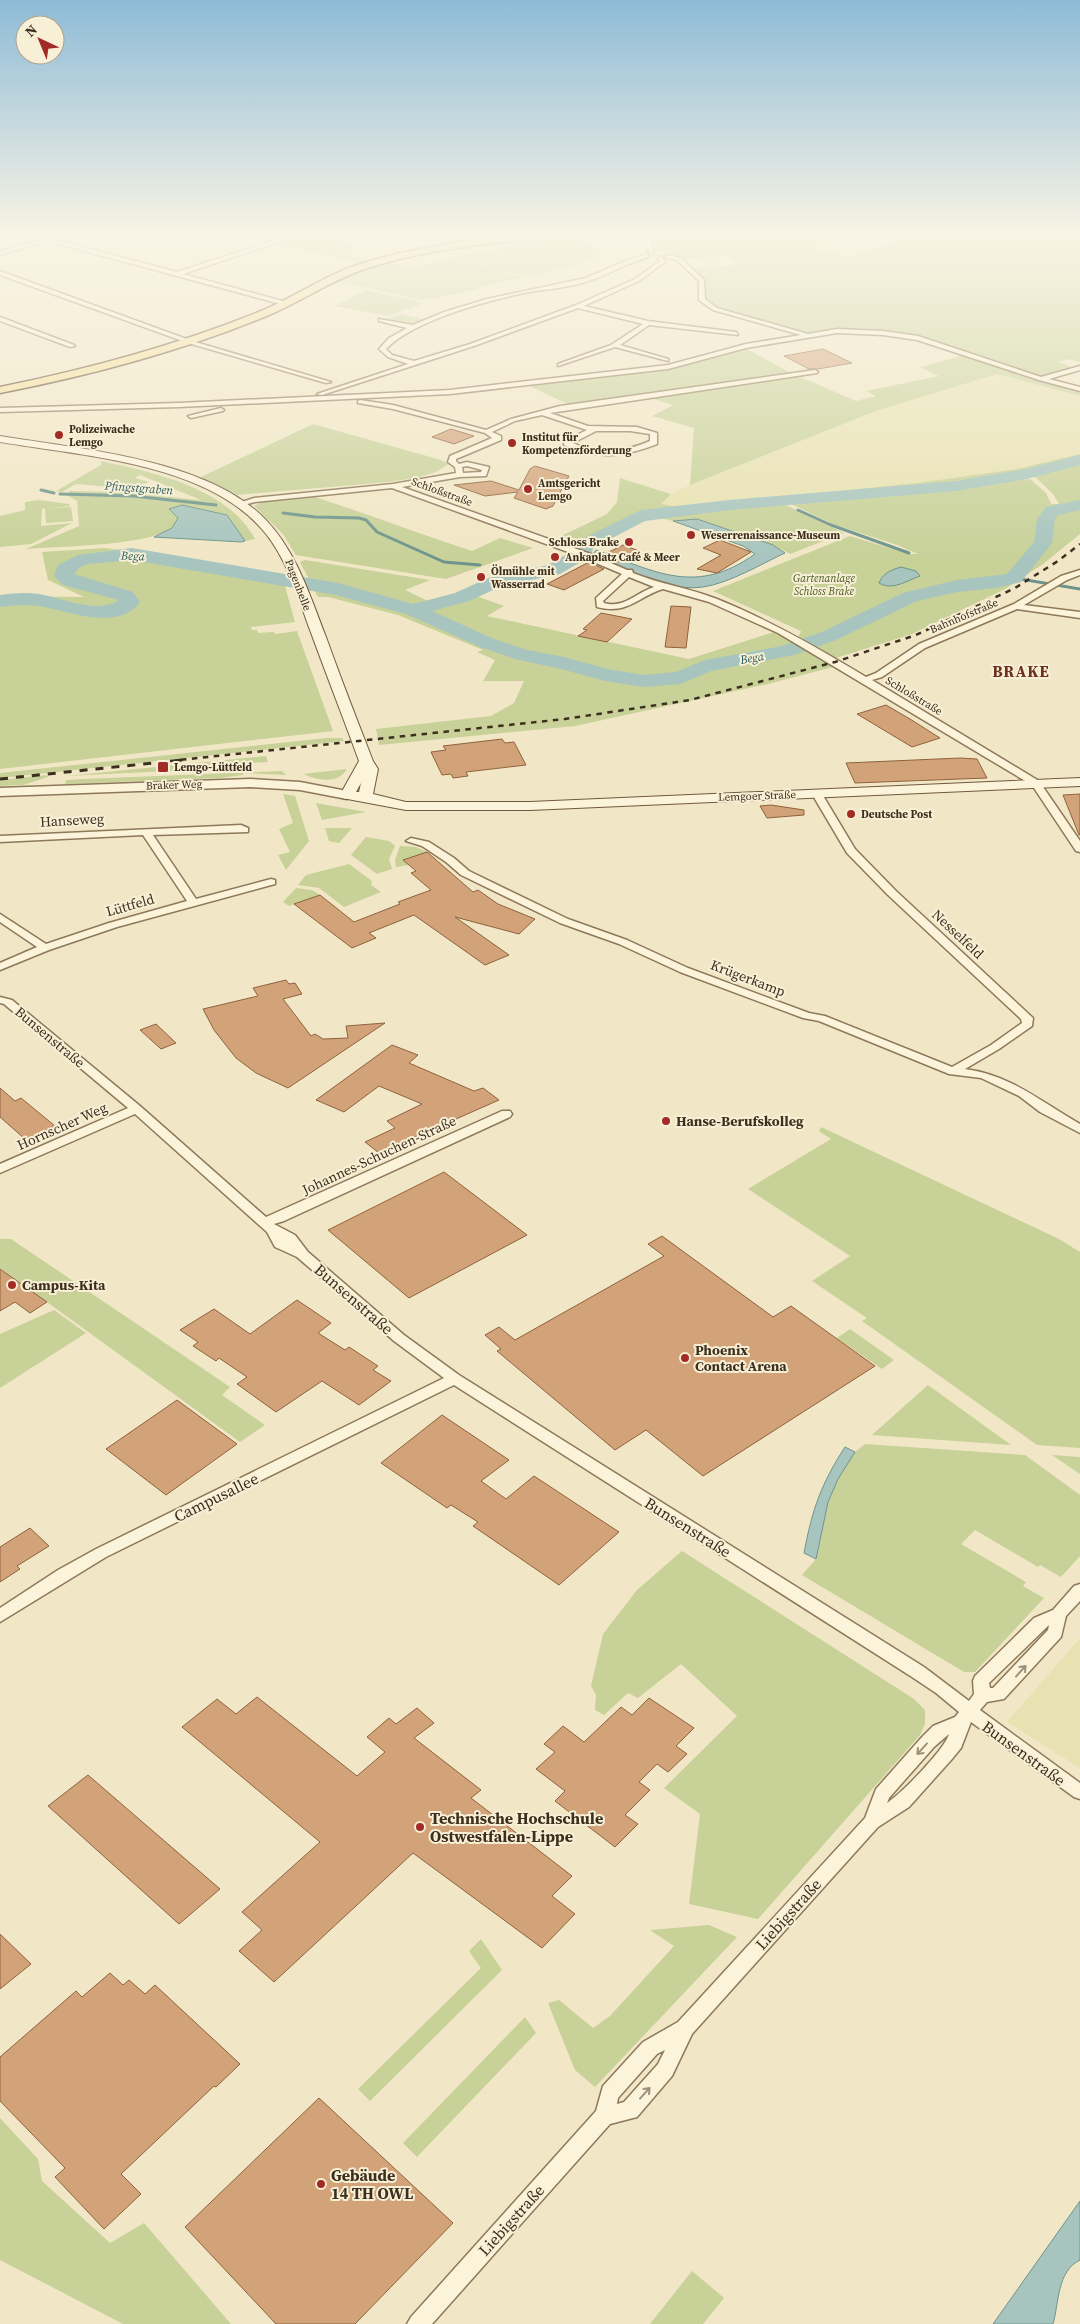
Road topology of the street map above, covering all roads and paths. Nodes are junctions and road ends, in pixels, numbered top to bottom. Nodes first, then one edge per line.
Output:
1 (57, 340) edge
2 (186, 340) edge
3 (194, 340) edge
4 (390, 340) edge
5 (482, 340) edge
6 (621, 340) edge
7 (778, 340) edge
8 (925, 340) edge
9 (190, 342) junction
10 (614, 345) junction
11 (72, 346) dead end
12 (666, 360) dead end
13 (416, 364) junction
14 (560, 365) dead end
15 (1080, 368) edge
16 (815, 372) dead end
17 (1041, 380) junction
18 (328, 382) dead end
19 (1080, 389) edge
20 (0, 390) edge
21 (311, 398) junction
22 (0, 410) edge
23 (542, 412) junction
24 (191, 416) dead end
25 (595, 430) junction
26 (487, 432) junction
27 (0, 439) edge
28 (55, 448) joint
29 (458, 466) junction
30 (460, 475) junction
31 (394, 486) junction
32 (240, 504) junction
33 (1080, 572) edge
34 (628, 573) junction
35 (662, 588) junction
36 (1017, 606) junction
37 (1080, 615) edge
38 (865, 680) junction
39 (366, 761) junction
40 (1080, 782) edge
41 (1036, 783) junction
42 (0, 792) edge
43 (818, 794) junction
44 (347, 795) junction
45 (365, 798) junction
46 (244, 830) dead end
47 (146, 832) junction
48 (0, 839) edge
49 (411, 841) dead end
50 (1080, 849) edge
51 (271, 882) dead end
52 (193, 902) junction
53 (0, 917) edge
54 (45, 948) junction
55 (0, 967) edge
56 (0, 990) edge
57 (4, 1001) edge
58 (953, 1072) junction
59 (136, 1109) junction
60 (506, 1114) dead end
61 (1080, 1129) edge
62 (0, 1169) edge
63 (268, 1226) junction
64 (454, 1378) junction
65 (1080, 1590) edge
66 (0, 1616) edge
67 (965, 1717) junction
68 (1080, 1792) edge
69 (684, 2028) junction
70 (604, 2116) junction
71 (418, 2324) edge

1 - 11 street
2 - 9 street
3 - 9 main road
4 - 13 street
5 - 13 street
6 - 10 street
7 - 21 street
8 - 17 street
9 - 18 street
9 - 20 main road
10 - 12 street
10 - 14 street
13 - 21 street
15 - 17 street
16 - 23 street
17 - 19 street
21 - 22 street
23 - 25 street
23 - 26 street
24 - 26 street
25 - 25 street
26 - 29 street
27 - 28 main road, Pagenhelle
28 - 32 main road, Pagenhelle
29 - 30 street
29 - 30 street
30 - 31 street
31 - 32 street, Schloßstraße
31 - 34 street, Schloßstraße
32 - 39 main road, Pagenhelle
33 - 36 street
34 - 35 street, Schloßstraße
34 - 35 street
35 - 38 street, Schloßstraße
36 - 37 street, Bahnhofstraße
36 - 38 street, Bahnhofstraße
38 - 41 street, Schloßstraße
39 - 44 main road
39 - 45 main road, Pagenhelle
40 - 41 main road, Lemgoer Straße
41 - 43 main road, Lemgoer Straße
41 - 50 street
42 - 44 street, Braker Weg
43 - 45 main road, Lemgoer Straße
43 - 58 street, Nesselfeld
44 - 45 main road, Lemgoer Straße
46 - 47 street, Hanseweg
47 - 48 street, Hanseweg
47 - 52 street
49 - 58 street, Krügerkamp
51 - 52 street, Lüttfeld
52 - 54 street, Lüttfeld
53 - 54 street
54 - 55 street, Lüttfeld
56 - 57 street, Bunsenstraße
57 - 59 street, Bunsenstraße
58 - 61 street, Krügerkamp
59 - 62 street, Hornscher Weg
59 - 63 street, Bunsenstraße
60 - 63 street, Johannes-Schuchen-Straße
63 - 64 street, Bunsenstraße
64 - 66 street, Campusallee
64 - 67 street, Bunsenstraße
65 - 67 street, Liebigstraße
67 - 68 street, Bunsenstraße
67 - 69 street, Liebigstraße
69 - 70 street, Liebigstraße
70 -> 69 street, Liebigstraße
70 - 71 street, Liebigstraße

